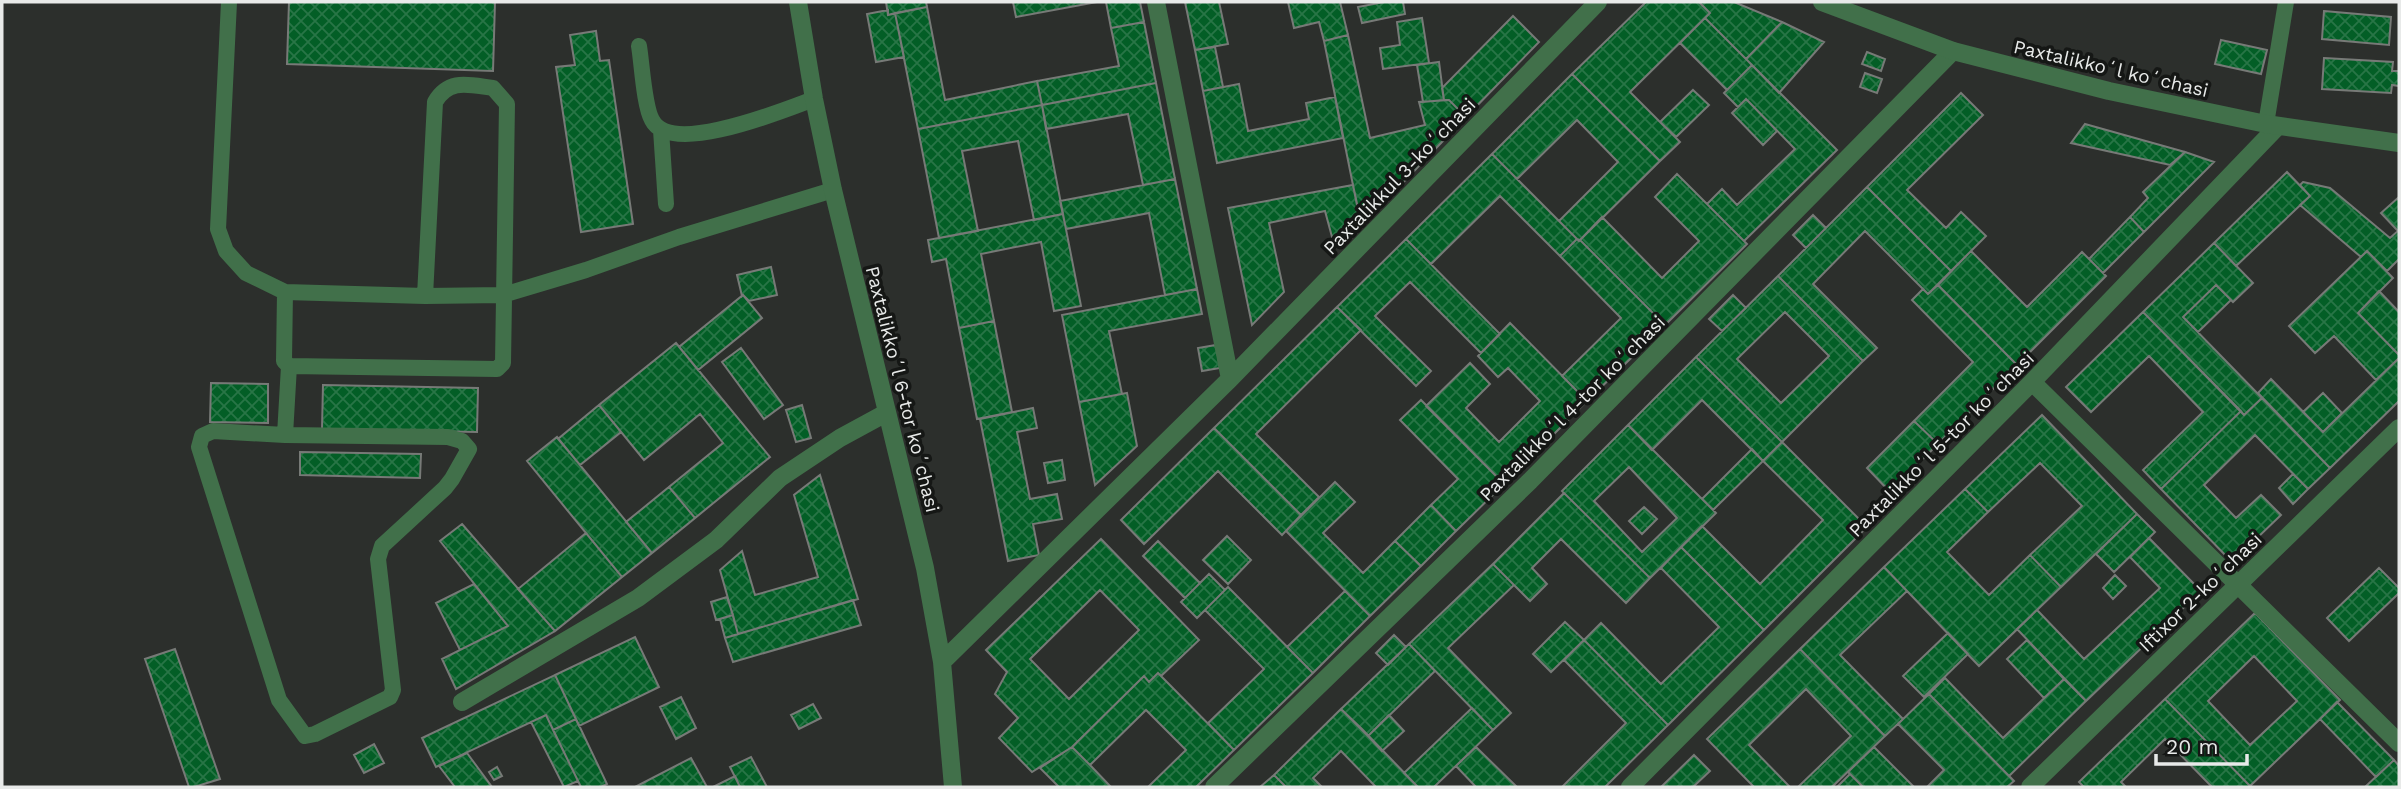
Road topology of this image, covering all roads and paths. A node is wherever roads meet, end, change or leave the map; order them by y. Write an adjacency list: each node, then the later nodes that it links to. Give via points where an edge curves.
1 (229, 2): 15 (lane, via 218,229 226,251 246,273)
2 (798, 2): 9 (street, Paxtalikkoʻl 6-tor koʻchasi)
3 (1156, 2): 19 (street)
4 (1598, 2): 19 (street, Paxtalikkul 3-koʻchasi)
5 (1822, 2): 8 (street, Paxtalikkoʻl koʻchasi)
6 (2286, 2): 10 (lane)
7 (639, 46): 11 (lane, via 652,121)
8 (1953, 51): 10 (street, Paxtalikkoʻl koʻchasi, via 2109,91); 29 (street, Paxtalikkoʻl 4-tor koʻchasi, via 1530,481)
9 (814, 99): 11 (lane, via 695,135); 13 (street, Paxtalikkoʻl 6-tor koʻchasi)
10 (2272, 125): 12 (street, Paxtalikkoʻl koʻchasi); 20 (street, Paxtalikkoʻl 5-tor koʻchasi)
11 (661, 130): 14 (lane)
12 (2399, 144)
13 (833, 190): 16 (lane); 21 (street, Paxtalikkoʻl 6-tor koʻchasi)
14 (666, 204)
15 (285, 292): 17 (lane); 18 (lane, via 284,360)
16 (503, 295): 17 (lane); 17 (lane, via 507,104 493,88 458,84 441,91 435,102); 18 (lane, via 503,363 497,369)
17 (425, 296)
18 (289, 366): 23 (lane)
19 (1230, 379): 25 (street, Paxtalikkul 3-koʻchasi)
20 (2032, 382): 24 (street); 30 (street, Paxtalikkoʻl 5-tor koʻchasi)
21 (886, 414): 25 (street, Paxtalikkoʻl 6-tor koʻchasi, via 925,568); 26 (street, via 780,478 716,540 638,598)
22 (2399, 428): 24 (street, Iftixor 2-koʻchasi)
23 (285, 435): 23 (lane, via 448,437 469,449 445,488 382,546 378,559 393,690 390,697 305,736 279,700 199,447 202,436 213,431)
24 (2237, 584): 27 (street); 31 (street, Iftixor 2-koʻchasi)
25 (942, 663): 28 (street, Paxtalikkoʻl 6-tor koʻchasi)
26 (462, 702)
27 (2399, 743)
28 (953, 787)
29 (1214, 787)
30 (1630, 787)
31 (2030, 787)

